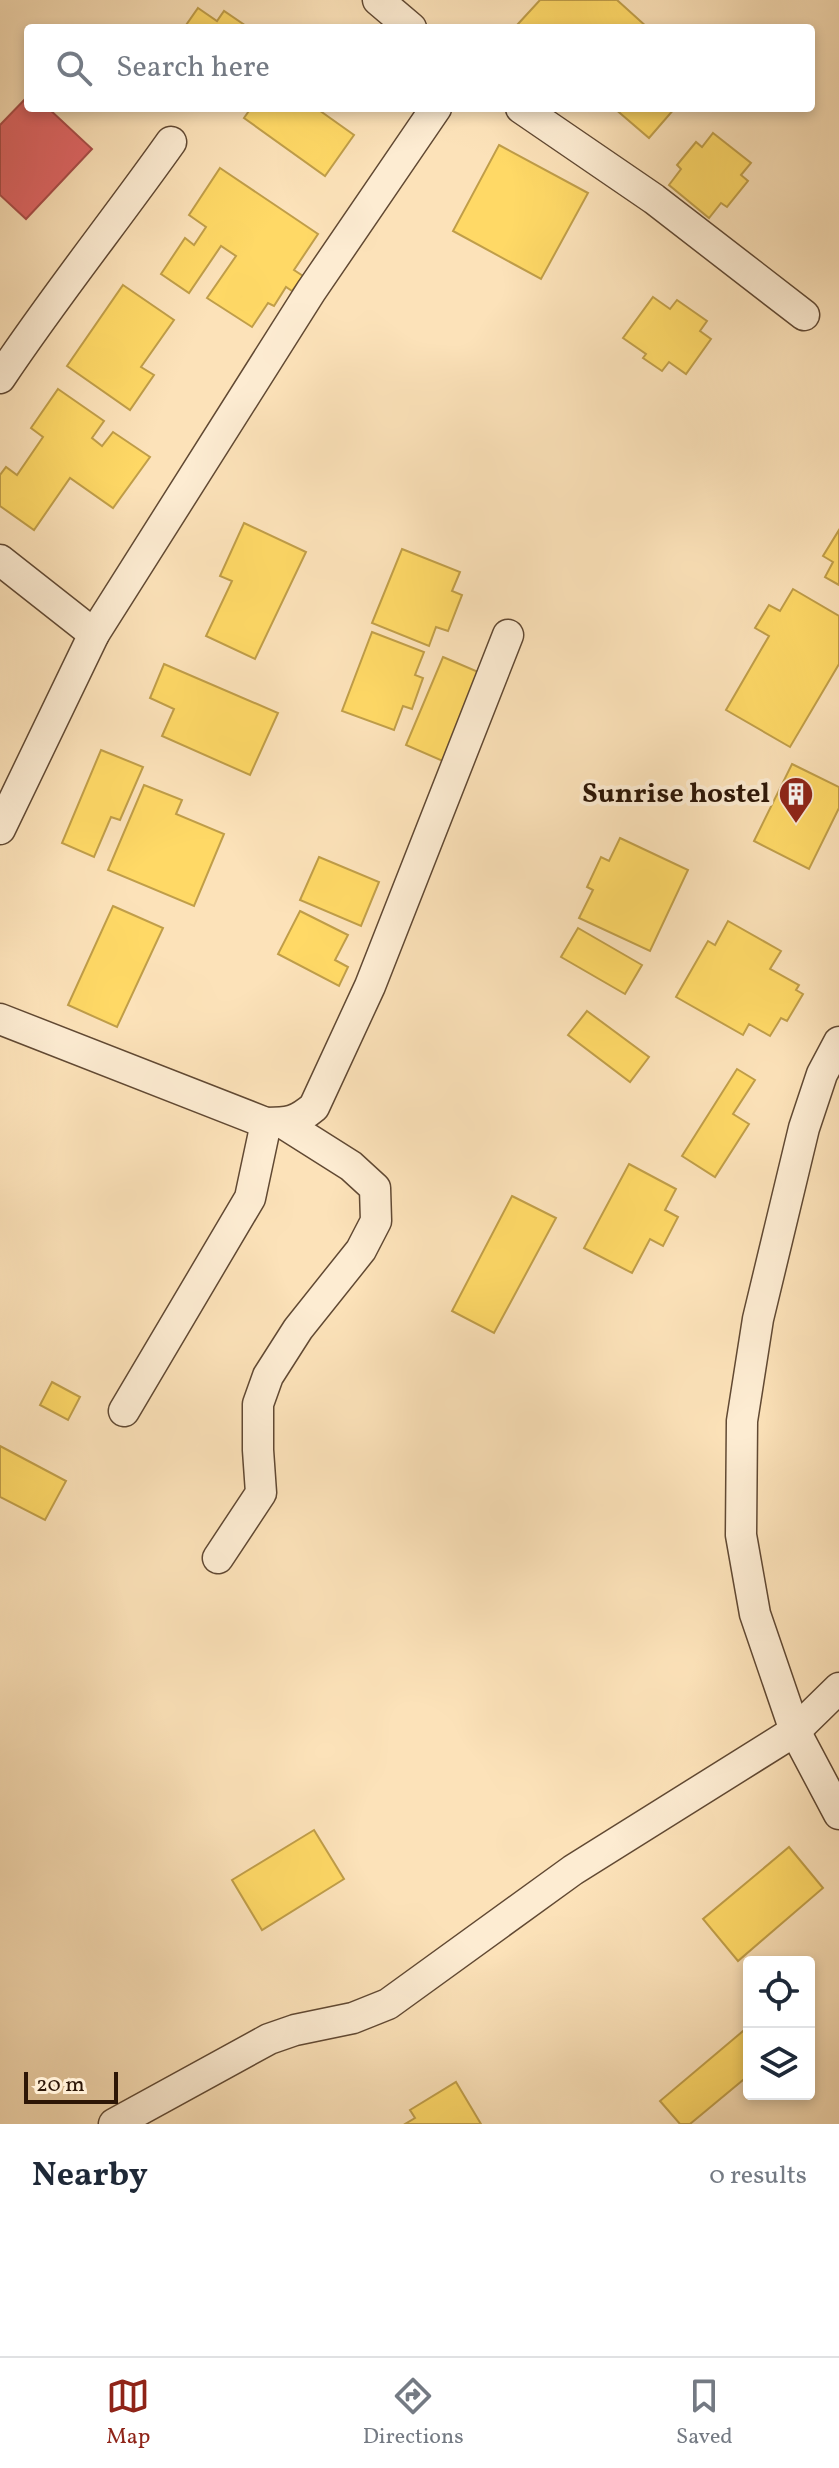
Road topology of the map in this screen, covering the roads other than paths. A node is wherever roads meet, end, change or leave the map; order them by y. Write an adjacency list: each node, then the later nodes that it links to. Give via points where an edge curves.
1 (378, 0): 2 (street)
2 (406, 24)
3 (433, 112): 9 (street, via 311,291)
4 (527, 112): 6 (street, via 654,199)
5 (171, 142): 7 (street)
6 (804, 315)
7 (0, 378)
8 (0, 560): 9 (street)
9 (94, 634): 11 (street)
10 (508, 635): 14 (street, via 370,986 314,1107 289,1123)
11 (0, 829)
12 (0, 1019): 14 (street)
13 (839, 1042): 18 (street, via 804,1128 758,1319 742,1421 741,1535 755,1614)
14 (275, 1123): 15 (street, via 250,1198); 16 (street, via 351,1166 375,1188 376,1221 361,1250 268,1376 258,1404 261,1493)
15 (124, 1411)
16 (218, 1558)
17 (839, 1688): 18 (street)
18 (795, 1731): 19 (street); 20 (street, via 573,1870 388,2004 269,2039)
19 (839, 1814)
20 (114, 2124)

